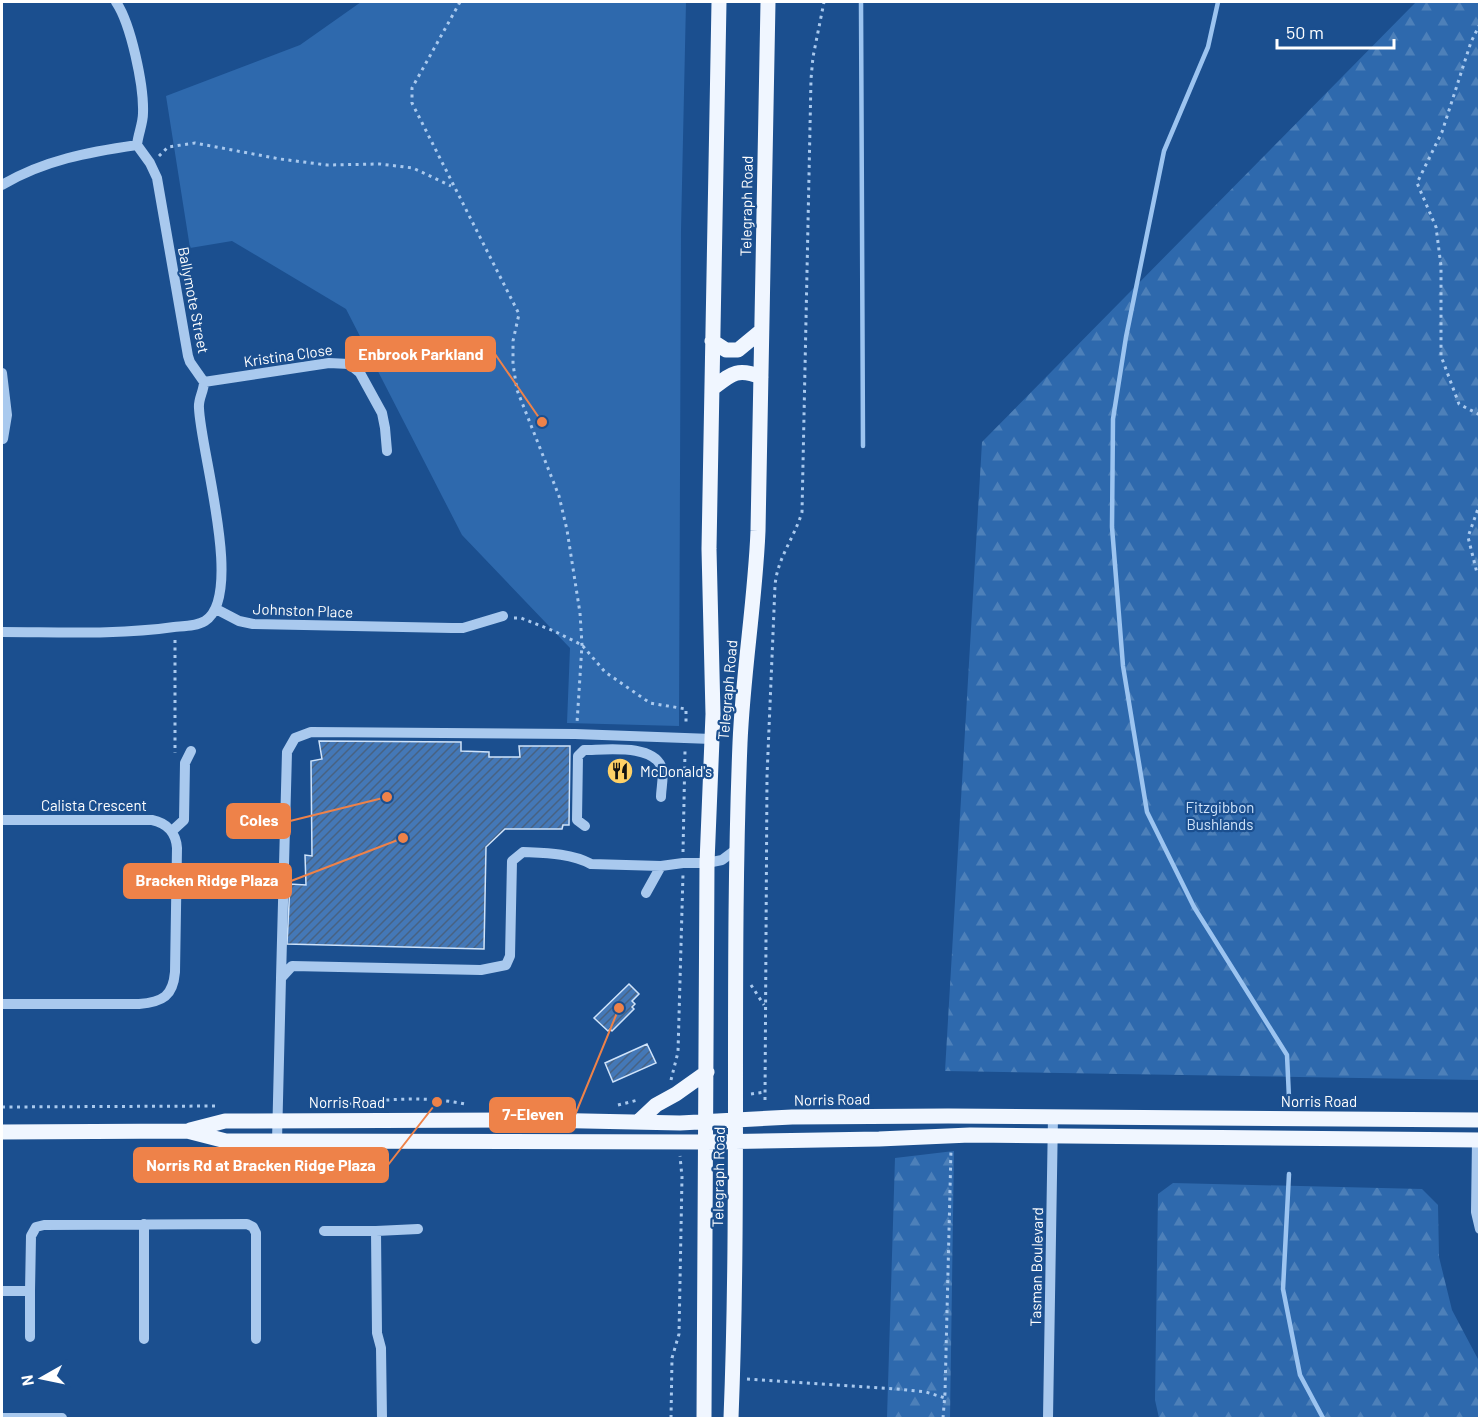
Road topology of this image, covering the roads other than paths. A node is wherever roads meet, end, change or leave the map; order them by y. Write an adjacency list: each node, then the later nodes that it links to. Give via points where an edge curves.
1 (116, 2): 4 (street, via 129,29 141,93 144,116)
2 (719, 2): 7 (main road, Telegraph Road)
3 (768, 2): 6 (main road, Telegraph Road)
4 (137, 145): 5 (street, via 72,156); 10 (street, Ballymote Street, via 157,178 188,356)
5 (2, 185)
6 (761, 331): 7 (main road, via 738,350 726,350); 9 (main road, Telegraph Road)
7 (712, 341): 11 (main road, Telegraph Road)
8 (2, 373): 12 (street, via 7,415)
9 (761, 377): 11 (main road, via 739,372 728,375); 23 (main road, Telegraph Road, via 758,554 743,693)
10 (204, 382): 13 (street, Kristina Close, via 329,363 350,364 360,373 382,413); 14 (street, via 199,409 220,541)
11 (712, 389): 17 (main road, Telegraph Road)
12 (3, 439)
13 (387, 451)
14 (216, 609): 15 (street, Johnston Place, via 245,623 299,625 463,628); 16 (street, via 207,620 180,627 126,632)
15 (503, 616)
16 (2, 632)
17 (712, 739): 24 (main road, Telegraph Road); 27 (street, via 311,732 295,738 287,752)
18 (191, 751): 22 (street, via 185,764 184,817)
19 (661, 797): 21 (street, via 662,769 655,758 642,750 585,750 578,756 577,820)
20 (2, 820): 22 (street, Calista Crescent, via 152,820 163,822)
21 (585, 826)
22 (172, 831): 28 (street, via 177,848 175,961 174,983 168,995 140,1004)
23 (738, 848): 24 (street, via 722,860); 31 (main road, Telegraph Road)
24 (707, 863): 25 (street); 29 (main road, Telegraph Road)
25 (662, 866): 26 (street); 27 (street, via 591,864 558,854 523,852 512,861 510,956 506,965 481,970 292,966)
26 (646, 893)
27 (281, 978): 33 (street)
28 (2, 1004)
29 (707, 1072): 34 (main road, Telegraph Road); 35 (main road, via 656,1105)
30 (1053, 1116): 31 (main road, Norris Road); 32 (main road, Norris Road); 38 (street, Tasman Boulevard)
31 (737, 1120): 34 (main road, Norris Road); 40 (main road, Telegraph Road)
32 (1479, 1120)
33 (277, 1121): 35 (main road, Norris Road); 36 (main road, Norris Road, via 225,1121); 41 (street)
34 (707, 1121): 35 (main road, Norris Road); 42 (main road, Telegraph Road)
35 (639, 1122)
36 (187, 1131): 37 (main road, Norris Road); 41 (main road, Norris Road, via 226,1141)
37 (2, 1132)
38 (1053, 1136): 39 (main road, Norris Road); 40 (main road, Norris Road); 59 (street, Tasman Boulevard)
39 (1478, 1140): 45 (street)
40 (737, 1141): 42 (main road, Norris Road); 58 (main road, Telegraph Road)
41 (277, 1142): 42 (main road, Norris Road)
42 (707, 1142): 57 (main road, Telegraph Road)
43 (144, 1224): 49 (street, via 36,1227 30,1236); 51 (street); 52 (street, via 253,1227)
44 (418, 1229): 47 (street)
45 (1479, 1229)
46 (324, 1231): 47 (street)
47 (376, 1231): 56 (street)
48 (2, 1291): 49 (street)
49 (30, 1291): 50 (street)
50 (30, 1337)
51 (144, 1339)
52 (256, 1339)
53 (2, 1418): 54 (street)
54 (38, 1418): 55 (street)
55 (62, 1419)
56 (382, 1419)
57 (704, 1419)
58 (731, 1419)
59 (1048, 1419)

